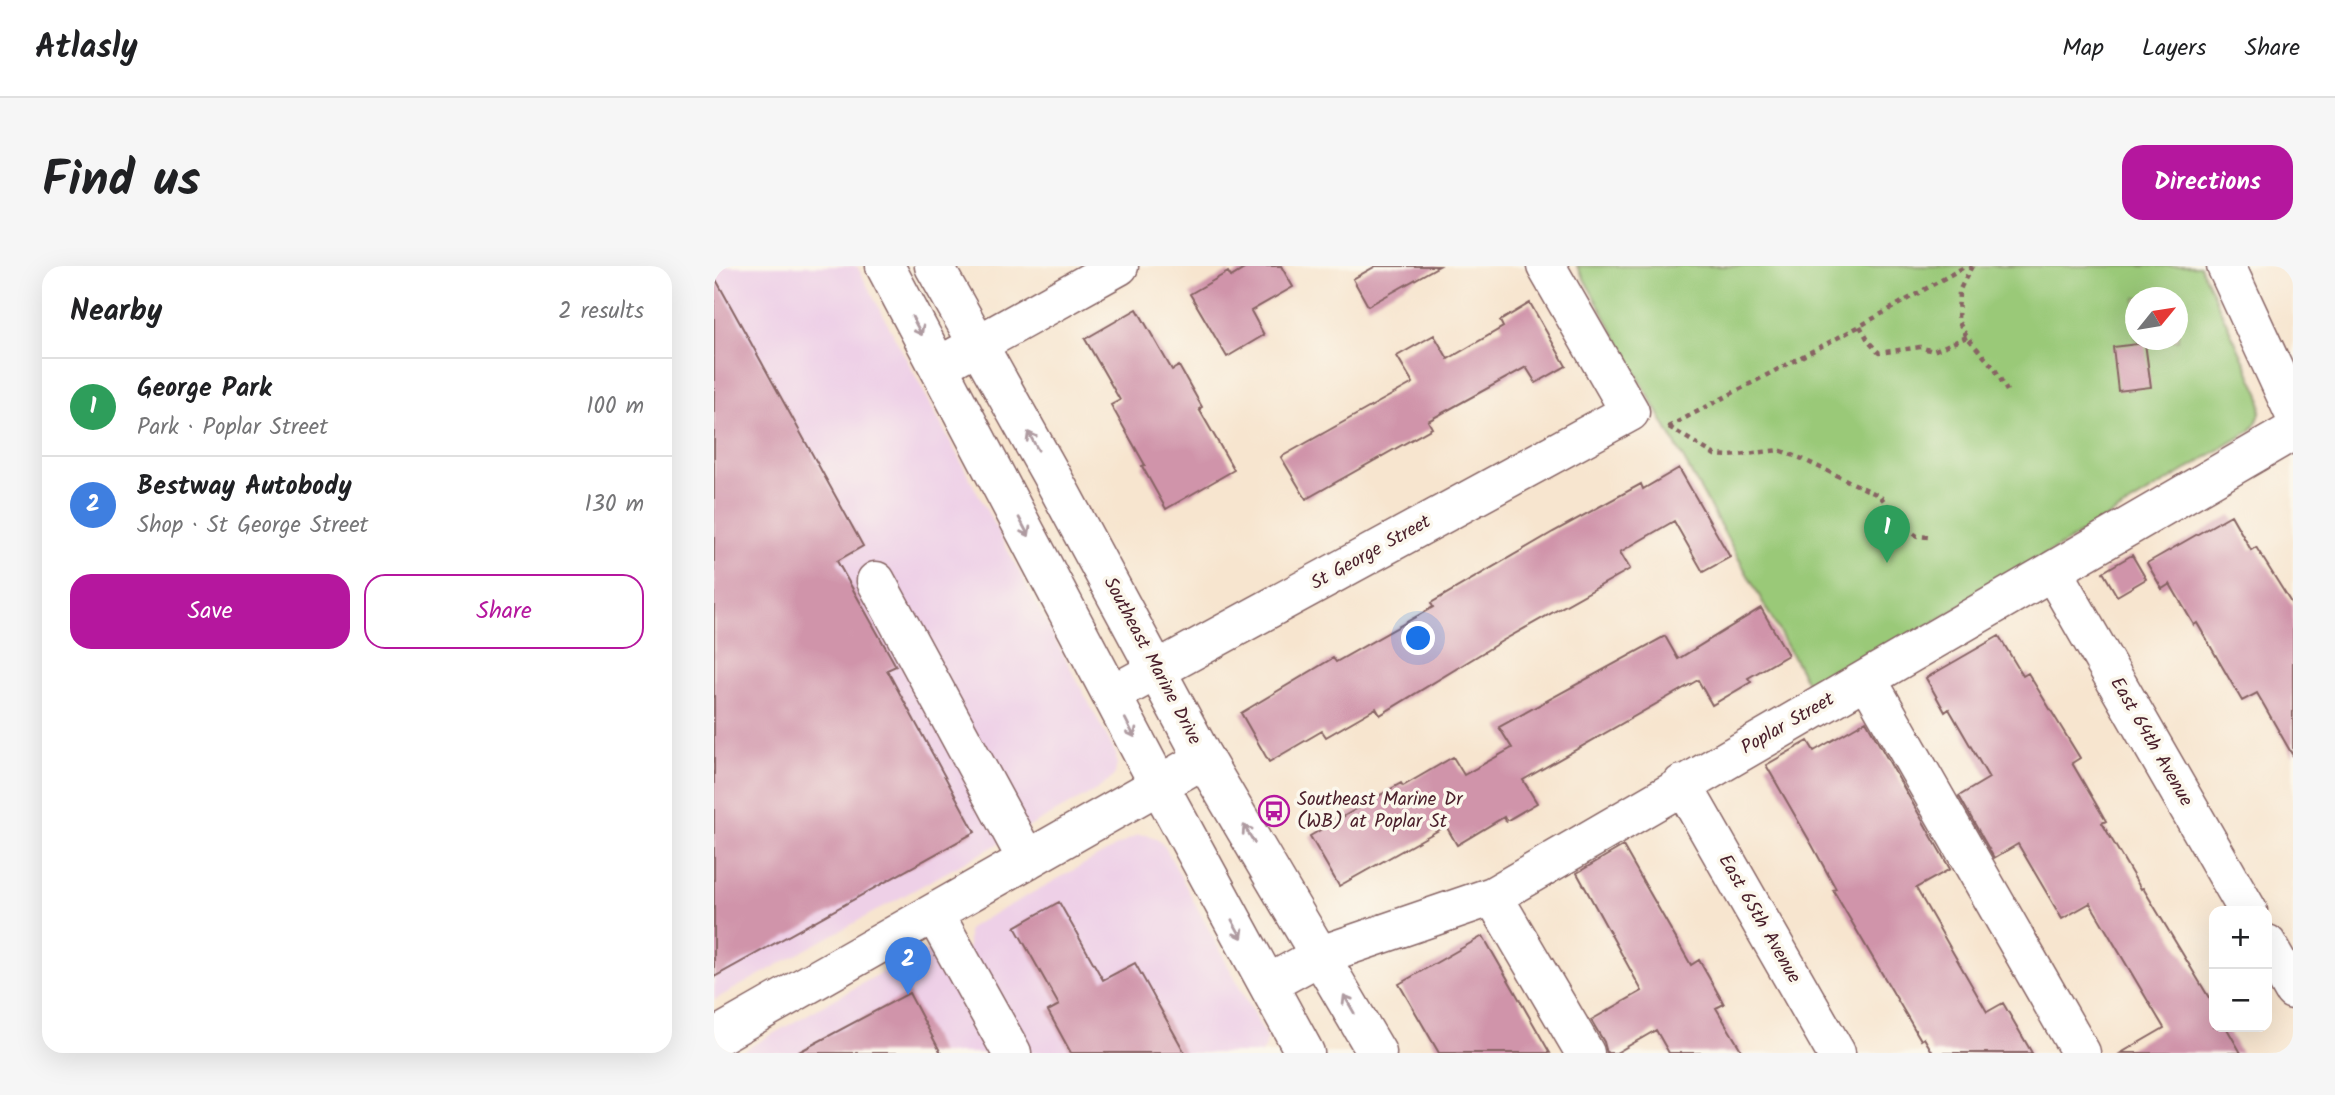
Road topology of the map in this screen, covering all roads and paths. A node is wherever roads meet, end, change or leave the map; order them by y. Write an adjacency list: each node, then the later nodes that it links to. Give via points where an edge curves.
1 (885, 266): 10 (street, one-way to 10)
2 (934, 266): 9 (street, Southeast Marine Drive)
3 (1119, 266): 9 (street)
4 (1546, 266): 17 (street, St George Street, via 1630,412)
5 (1969, 266): 7 (path); 8 (path, via 1959,290 1958,321)
6 (2226, 266): 12 (street)
7 (1860, 326): 8 (path, via 1879,353 1920,347 1933,351); 14 (path, via 1668,427 1715,455 1779,450 1800,458 1880,496 1905,527)
8 (1967, 337): 11 (path)
9 (979, 344): 10 (street); 17 (street, Southeast Marine Drive, one-way to 9)
10 (939, 366): 19 (street, one-way to 19)
11 (2007, 391)
12 (2293, 411)
13 (2293, 431): 15 (street, Poplar Street)
14 (1928, 537)
15 (2053, 572): 18 (street, Poplar Street); 25 (street, East 64th Avenue)
16 (876, 581): 23 (street)
17 (1157, 669): 19 (street, St George Street); 20 (street, Southeast Marine Drive)
18 (1867, 679): 21 (street, Poplar Street); 37 (street)
19 (1113, 694): 22 (street, one-way to 22)
20 (1204, 759): 22 (street); 28 (street, Southeast Marine Drive, one-way to 20)
21 (1682, 784): 24 (street, Poplar Street); 36 (street, East 65th Avenue)
22 (1159, 785): 23 (street); 29 (street, one-way to 29)
23 (1027, 860): 26 (street)
24 (1493, 896): 28 (street, Poplar Street); 35 (street)
25 (2245, 906)
26 (934, 913): 31 (street); 33 (street)
27 (2272, 953): 30 (street)
28 (1321, 955): 29 (street, Poplar Street); 34 (street, Southeast Marine Drive, one-way to 28)
29 (1268, 984): 32 (street)
30 (2293, 990)
31 (714, 1038)
32 (1297, 1050)
33 (1012, 1053)
34 (1377, 1053)
35 (1585, 1053)
36 (1836, 1053)
37 (2081, 1053)

